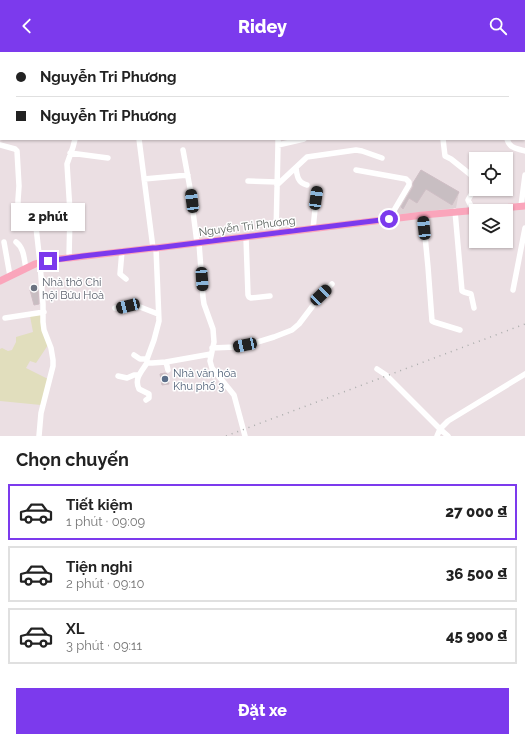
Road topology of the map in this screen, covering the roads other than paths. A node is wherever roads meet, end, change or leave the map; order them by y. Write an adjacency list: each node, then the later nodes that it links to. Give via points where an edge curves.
1 (75, 140): 10 (street)
2 (139, 140): 18 (street)
3 (295, 140): 6 (street)
4 (443, 140): 15 (street, via 445,156)
5 (507, 140): 9 (street, via 511,147)
6 (278, 142): 20 (street)
7 (0, 146): 29 (street, via 15,148 17,151 18,211)
8 (183, 150): 16 (street)
9 (525, 152)
10 (70, 153): 11 (street); 40 (street, via 67,164)
11 (108, 158)
12 (382, 158): 13 (street, via 356,150 307,157)
13 (296, 168): 20 (street); 21 (street, via 300,182)
14 (356, 170): 30 (street, via 406,179 409,182)
15 (469, 174)
16 (188, 175): 18 (street); 37 (street)
17 (525, 175): 23 (street)
18 (144, 179): 38 (street)
19 (248, 181): 20 (street)
20 (277, 183): 33 (street)
21 (307, 185)
22 (317, 190): 32 (street)
23 (523, 206): 24 (main road, Nguyễn Tri Phương)
24 (513, 207)
25 (34, 208): 29 (street)
26 (469, 210): 27 (main road, Nguyễn Tri Phương)
27 (455, 211): 28 (main road, Nguyễn Tri Phương); 50 (street, via 462,291 472,295)
28 (423, 215): 30 (main road, Nguyễn Tri Phương); 54 (street, via 432,321)
29 (35, 218): 41 (street)
30 (389, 219): 32 (main road, Nguyễn Tri Phương)
31 (525, 228): 47 (street)
32 (313, 229): 33 (main road, Nguyễn Tri Phương)
33 (276, 234): 34 (main road, Nguyễn Tri Phương)
34 (246, 237): 37 (main road, Nguyễn Tri Phương); 48 (street, via 248,295 251,298)
35 (4, 242): 43 (street)
36 (16, 242): 42 (street, via 22,249)
37 (198, 243): 38 (main road, Nguyễn Tri Phương); 55 (street, via 204,304 213,329)
38 (155, 248): 39 (main road, Nguyễn Tri Phương); 52 (street)
39 (122, 251): 40 (main road, Nguyễn Tri Phương); 44 (street, via 120,274)
40 (69, 258): 41 (main road, Nguyễn Tri Phương)
41 (40, 263): 42 (main road, Nguyễn Tri Phương); 51 (street)
42 (26, 269): 43 (main road, Nguyễn Tri Phương)
43 (10, 276): 45 (main road, Nguyễn Tri Phương)
44 (126, 279)
45 (0, 281)
46 (332, 284): 55 (street, via 292,330 274,338)
47 (513, 290)
48 (270, 296)
49 (115, 308): 52 (street, via 135,305)
50 (474, 308)
51 (44, 312): 53 (street); 66 (street, via 44,330 51,348 53,366 40,413)
52 (158, 314): 57 (street, via 158,326)
53 (5, 318)
54 (460, 330)
55 (212, 351): 58 (street); 67 (street, via 212,368 234,395)
56 (134, 355): 57 (street)
57 (147, 361): 58 (street, via 152,364); 62 (street)
58 (166, 362): 60 (street)
59 (377, 369): 65 (street)
60 (168, 370)
61 (525, 374): 65 (street, via 448,421)
62 (139, 375): 63 (street, via 127,378); 64 (street, via 137,385 149,394)
63 (118, 376)
64 (146, 400)
65 (440, 429): 68 (street); 69 (street)
66 (39, 436)
67 (246, 436)
68 (437, 436)
69 (448, 436)

